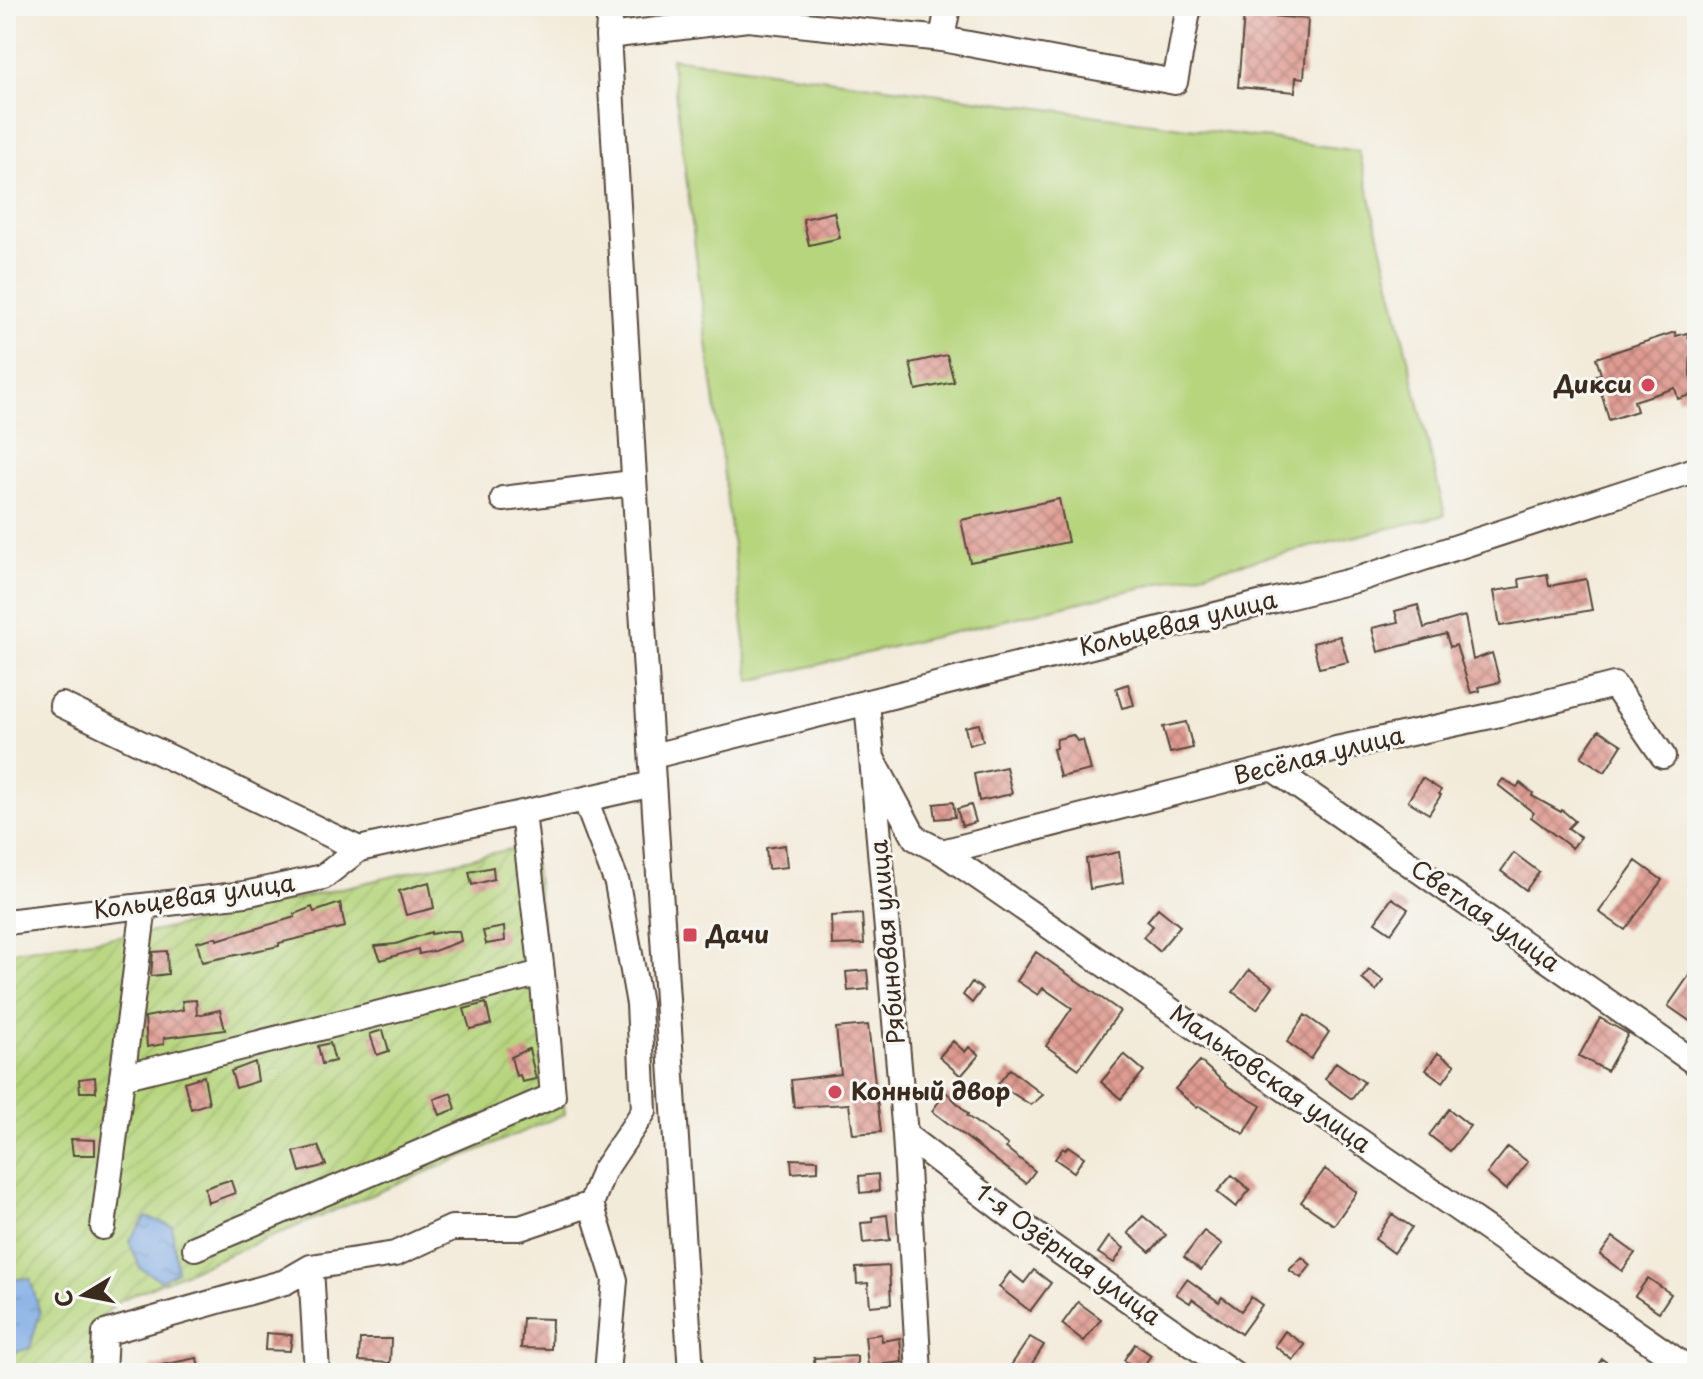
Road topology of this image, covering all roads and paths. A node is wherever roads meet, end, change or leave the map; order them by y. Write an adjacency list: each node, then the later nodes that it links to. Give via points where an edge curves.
1 (610, 6): 4 (street)
2 (948, 6): 5 (street)
3 (1189, 6): 5 (street, via 1175,82)
4 (608, 36): 5 (street, via 748,19); 7 (street)
5 (942, 39)
6 (1697, 469): 9 (street, Кольцевая улица, via 1359,579)
7 (632, 483): 8 (street); 11 (street)
8 (503, 499)
9 (867, 702): 11 (street, Кольцевая улица); 13 (street, Рябиновая улица)
10 (62, 705): 18 (street)
11 (653, 756): 15 (street)
12 (1663, 756): 14 (street, Весёлая улица, via 1614,685)
13 (873, 760): 19 (street, Мальковская улица, via 915,838); 25 (street, Рябиновая улица)
14 (1272, 768): 19 (street, Весёлая улица); 23 (street, Светлая улица)
15 (653, 784): 16 (street, Кольцевая улица); 33 (street)
16 (585, 799): 17 (street, Кольцевая улица); 26 (street, via 617,883 639,1004 644,1111 603,1172)
17 (523, 813): 18 (street, Кольцевая улица); 22 (street)
18 (359, 849): 20 (street, Кольцевая улица, via 323,877 245,894)
19 (942, 852): 36 (street, Мальковская улица)
20 (144, 906): 21 (street, Кольцевая улица); 24 (street)
21 (6, 922)
22 (542, 973): 24 (street); 28 (street, via 553,1096)
23 (1697, 1064)
24 (122, 1077): 27 (street)
25 (905, 1135): 34 (street, Рябиновая улица); 35 (street, 1-я Озёрная улица, via 1044,1241)
26 (591, 1204): 29 (street, via 520,1228 452,1228 395,1254); 32 (street, via 615,1280)
27 (103, 1227)
28 (195, 1248)
29 (311, 1267): 30 (street, via 285,1282 105,1333); 31 (street)
30 (103, 1373)
31 (317, 1373)
32 (607, 1373)
33 (691, 1373)
34 (919, 1373)
35 (1233, 1373)
36 (1695, 1373)

